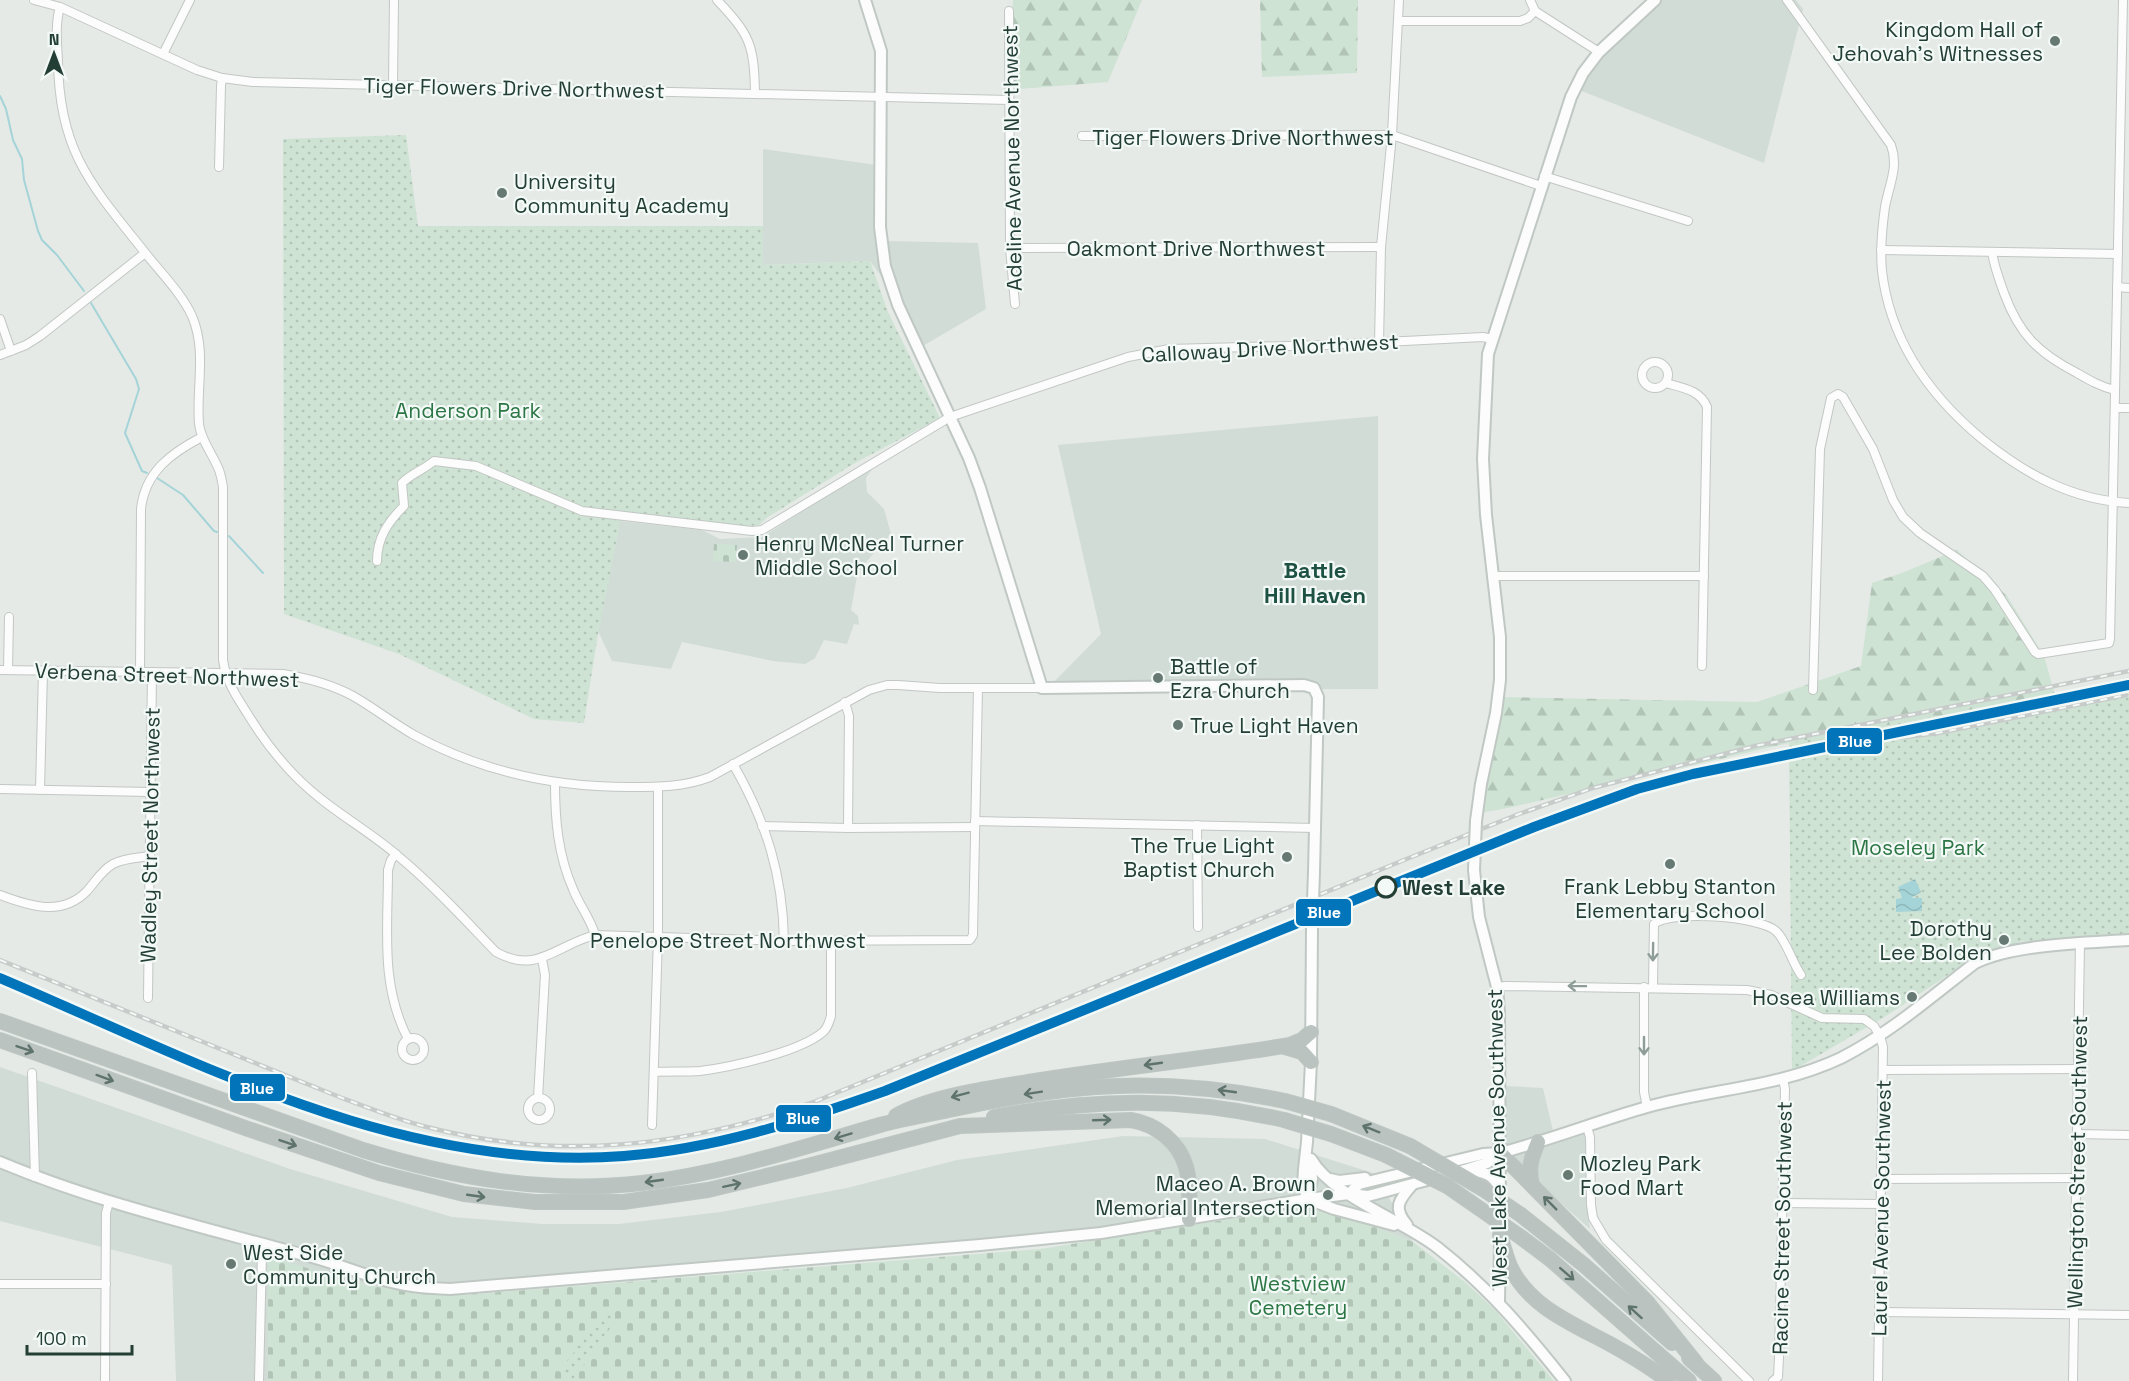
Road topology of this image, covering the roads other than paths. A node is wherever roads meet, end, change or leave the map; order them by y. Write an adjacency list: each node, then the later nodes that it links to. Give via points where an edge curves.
1 (34, 0): 11 (street, Tiger Flowers Drive Northwest)
2 (190, 0): 16 (street)
3 (394, 0): 19 (street)
4 (717, 0): 20 (street, via 736,21 751,47)
5 (865, 0): 21 (main road, via 881,51)
6 (1399, 0): 14 (street)
7 (1530, 0): 12 (street)
8 (1655, 0): 15 (main road, West Lake Avenue Southwest)
9 (1787, 0): 30 (street, via 1891,145 1895,166)
10 (2123, 0): 17 (street)
11 (60, 7): 16 (street, Tiger Flowers Drive Northwest); 32 (street, via 58,86 69,140 94,190)
12 (1535, 10): 14 (street, via 1520,21); 15 (street)
13 (1009, 11): 22 (street, Adeline Avenue Northwest)
14 (1398, 21): 23 (street)
15 (1599, 52): 26 (main road, West Lake Avenue Southwest, via 1571,97)
16 (163, 54): 18 (street, Tiger Flowers Drive Northwest)
17 (2125, 76): 33 (street)
18 (222, 78): 19 (street, Tiger Flowers Drive Northwest); 25 (street)
19 (393, 85): 20 (street, Tiger Flowers Drive Northwest)
20 (755, 93): 21 (street, Tiger Flowers Drive Northwest)
21 (880, 97): 22 (street, Tiger Flowers Drive Northwest); 46 (main road, via 880,227 885,266 898,305)
22 (1009, 100): 29 (street, Adeline Avenue Northwest)
23 (1392, 135): 24 (street, Tiger Flowers Drive Northwest); 26 (street, Tiger Flowers Drive Northwest); 28 (street)
24 (1082, 136)
25 (219, 167)
26 (1542, 181): 27 (street, Tiger Flowers Drive Northwest); 38 (main road, West Lake Avenue Southwest)
27 (1688, 221)
28 (1381, 247): 29 (street, Oakmont Drive Northwest); 39 (street)
29 (1010, 249): 36 (street, Adeline Avenue Northwest)
30 (1881, 250): 31 (street); 48 (street, via 1886,291 1898,333 1943,404 1999,453 2029,473 2068,492)
31 (1992, 252): 33 (street); 43 (street, via 2010,309 2029,340 2056,362)
32 (145, 253): 40 (street, via 40,336); 47 (street, via 183,301 196,327)
33 (2118, 254): 34 (street)
34 (2117, 287): 35 (street); 43 (street)
35 (2129, 288)
36 (1015, 304)
37 (0, 319): 40 (street)
38 (1492, 339): 39 (street, Calloway Drive Northwest); 51 (main road, West Lake Avenue Southwest, via 1483,459)
39 (1379, 343): 46 (street, Calloway Drive Northwest, via 1149,351)
40 (11, 351): 41 (street)
41 (0, 355)
42 (1666, 383): 52 (street, via 1697,393 1707,407)
43 (2115, 390): 44 (street)
44 (2115, 408): 45 (street); 48 (street)
45 (2129, 408)
46 (950, 417): 50 (street, Calloway Drive Northwest, via 771,526 755,530 582,511 476,466 434,462 402,483 404,506 385,527 378,543); 61 (main road, via 980,488)
47 (202, 437): 57 (street, via 159,467 142,495); 59 (street, Penelope Street Northwest, via 223,487)
48 (2113, 502): 49 (street); 62 (street, via 2110,639 2105,645 2038,654 1983,576 1920,533 1904,517 1873,449 1838,394 1832,398 1820,449)
49 (2129, 503)
50 (377, 561)
51 (1494, 576): 52 (street); 87 (main road, West Lake Avenue Southwest, bridge, via 1500,680 1476,820 1474,870 1479,917)
52 (1704, 576): 54 (street)
53 (9, 617): 55 (street)
54 (1702, 666)
55 (4, 670): 56 (street, Verbena Street Northwest)
56 (43, 671): 57 (street, Verbena Street Northwest); 68 (street)
57 (140, 672): 58 (street, Verbena Street Northwest)
58 (152, 672): 59 (street, Verbena Street Northwest); 69 (street, Wadley Street Northwest)
59 (225, 673): 65 (street, Verbena Street Northwest, via 283,674 321,682 351,695 456,756 506,773); 75 (street, Penelope Street Northwest, via 258,732 294,776)
60 (978, 688): 61 (street, Verbena Street Northwest); 63 (street, Verbena Street Northwest, via 887,685); 70 (street)
61 (1042, 688): 74 (main road, via 1304,684 1314,688 1318,697)
62 (1813, 690)
63 (845, 702): 64 (street, Verbena Street Northwest); 73 (street, via 849,716)
64 (733, 764): 66 (street, Verbena Street Northwest, via 696,783); 72 (street, via 751,795)
65 (555, 783): 66 (street, Verbena Street Northwest); 79 (street, via 555,819 562,859)
66 (658, 787): 80 (street)
67 (0, 789): 68 (street)
68 (40, 790): 69 (street)
69 (150, 792): 76 (street, Wadley Street Northwest)
70 (974, 824): 71 (street); 73 (street); 83 (street, Penelope Street Northwest, via 974,921 970,940)
71 (1197, 825): 74 (street); 78 (street)
72 (762, 826): 73 (street); 82 (street, via 780,885)
73 (848, 828)
74 (1315, 828): 91 (main road, bridge)
75 (396, 854): 85 (street, Penelope Street Northwest, via 496,952 519,961); 93 (street, via 388,870 388,974 393,1004)
76 (150, 856): 77 (street, via 113,864 85,893 55,907 39,908); 89 (street, Wadley Street Northwest)
77 (0, 895)
78 (1198, 927)
79 (595, 935): 80 (street, Penelope Street Northwest); 85 (street, Penelope Street Northwest)
80 (658, 937): 82 (street, Penelope Street Northwest); 100 (street)
81 (2129, 940): 84 (main road)
82 (784, 941): 83 (street, Penelope Street Northwest)
83 (831, 941): 100 (street, via 831,1016 822,1033 779,1053 738,1065)
84 (2080, 943): 92 (main road, via 1989,956); 97 (street, Wellington Street Southwest)
85 (542, 959): 102 (street, via 545,975)
86 (1801, 975): 88 (street, one-way to 88, via 1782,938 1767,925 1720,917 1673,917 1654,924)
87 (1497, 987): 88 (street, one-way to 87); 112 (main road, West Lake Avenue Southwest)
88 (1648, 987): 92 (street, via 1747,990 1771,995 1822,1018 1864,1019); 103 (street, one-way to 103, via 1644,1092)
89 (148, 998)
90 (0, 1021): 105 (highway, one-way to 90, via 788,1154 666,1179 596,1186 500,1182 439,1171 363,1150)
91 (1311, 1032): 95 (highway, via 1296,1043); 96 (main road)
92 (1880, 1036): 98 (street, Laurel Avenue Southwest); 101 (main road, via 1839,1059)
93 (408, 1039)
94 (0, 1040): 106 (highway, one-way to 106, via 379,1173 464,1194 535,1202 623,1202 708,1190)
95 (1283, 1046): 96 (highway, via 1302,1052); 105 (highway, one-way to 105, via 970,1092 908,1109)
96 (1311, 1062): 110 (main road)
97 (2078, 1069): 98 (street); 108 (street, Wellington Street Southwest)
98 (1883, 1070): 119 (street, Laurel Avenue Southwest)
99 (32, 1072): 116 (street)
100 (654, 1072): 104 (street)
101 (1783, 1079): 103 (main road); 126 (street, Racine Street Southwest)
102 (538, 1098)
103 (1647, 1107): 107 (main road)
104 (652, 1125)
105 (882, 1125): 138 (highway, one-way to 105, bridge, via 1584,1265 1483,1189 1410,1146 1331,1114 1233,1091 1180,1085 1105,1085 1001,1098)
106 (960, 1126): 128 (highway, one-way to 128, via 1113,1120 1146,1124 1170,1139 1186,1166); 144 (highway, one-way to 144, bridge, via 1038,1110 1125,1101 1211,1106 1331,1134 1386,1155 1447,1186 1550,1259)
107 (1587, 1127): 111 (main road); 146 (street, via 1591,1205 1596,1225 1606,1240)
108 (2077, 1134): 109 (street); 118 (street, Wellington Street Southwest)
109 (2129, 1135)
110 (1307, 1142): 113 (main road); 124 (main road, via 1303,1186)
111 (1538, 1142): 112 (main road); 121 (highway, via 1529,1173)
112 (1500, 1153): 115 (main road, via 1487,1163); 117 (main road, via 1482,1149 1368,1177); 121 (highway); 122 (main road, West Lake Avenue Southwest); 123 (main road, via 1359,1184)
113 (1311, 1160): 117 (main road); 124 (main road)
114 (0, 1162): 116 (main road)
115 (1468, 1169): 120 (main road); 122 (main road, via 1490,1175)
116 (34, 1177): 125 (main road)
117 (1325, 1178): 123 (main road)
118 (2075, 1178): 119 (street); 136 (street, Wellington Street Southwest)
119 (1881, 1179): 127 (street, Laurel Avenue Southwest)
120 (1412, 1185): 123 (main road, via 1368,1196); 129 (main road, via 1398,1205)
121 (1532, 1185): 138 (highway, one-way to 121, via 1647,1302)
122 (1499, 1189): 130 (main road, West Lake Avenue Southwest)
123 (1349, 1194): 124 (main road); 129 (main road)
124 (1308, 1199): 128 (main road); 129 (main road)
125 (109, 1202): 131 (main road); 133 (street)
126 (1783, 1203): 127 (street); 139 (street, Racine Street Southwest)
127 (1881, 1204): 135 (street, Laurel Avenue Southwest)
128 (1189, 1219): 131 (main road, via 1047,1240 466,1288 406,1286)
129 (1411, 1230): 134 (main road, via 1462,1267)
130 (1500, 1235): 134 (main road, West Lake Avenue Southwest); 143 (highway, via 1510,1265 1543,1305)
131 (264, 1244): 141 (street)
132 (0, 1284): 133 (street)
133 (106, 1284): 140 (street)
134 (1499, 1301): 142 (main road)
135 (1879, 1312): 136 (street); 147 (street, Laurel Avenue Southwest)
136 (2074, 1314): 137 (street); 148 (street, Wellington Street Southwest)
137 (2129, 1315)
138 (1696, 1363): 145 (highway)
139 (1776, 1379)
140 (105, 1381)
141 (259, 1381)
142 (1565, 1381)
143 (1668, 1381)
144 (1689, 1381)
145 (1714, 1381)
146 (1749, 1381)
147 (1878, 1381)
148 (2073, 1381)

